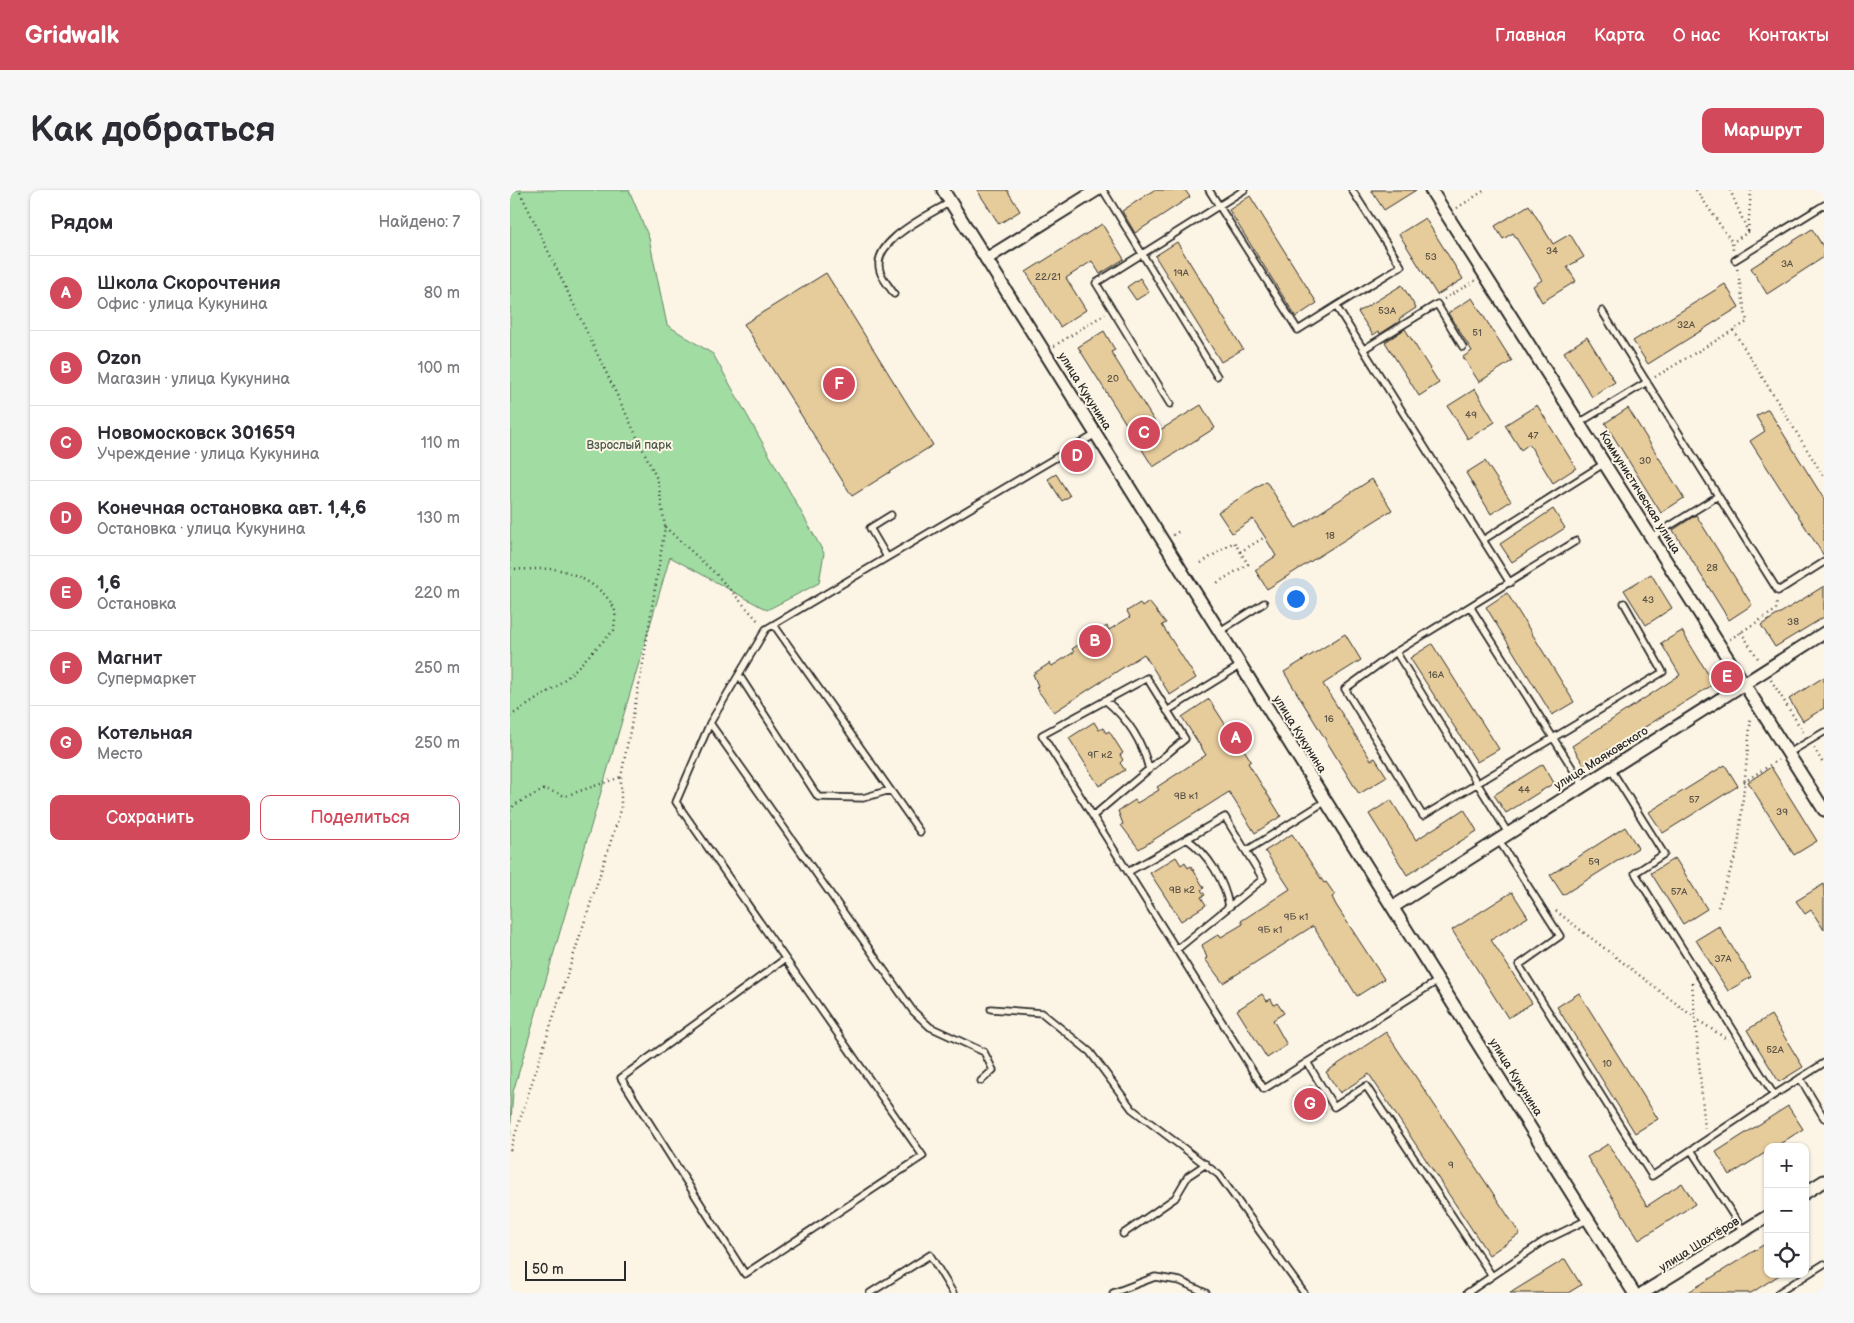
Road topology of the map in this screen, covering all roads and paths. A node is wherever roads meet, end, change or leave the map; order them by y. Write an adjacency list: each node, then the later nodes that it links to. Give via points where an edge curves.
1 (519, 190): 41 (path, via 658,481)
2 (943, 190): 12 (street, улица Кукунина)
3 (1097, 190): 19 (street)
4 (1103, 190): 18 (lane)
5 (1209, 190): 13 (lane)
6 (1244, 190): 13 (lane)
7 (1352, 190): 24 (lane, via 1401,266)
8 (1432, 190): 15 (street, Коммунистическая улица)
9 (1485, 190): 15 (path)
10 (1730, 190): 16 (path)
11 (1751, 190): 16 (path)
12 (950, 202): 19 (street, улица Кукунина); 22 (lane, via 885,245 880,270)
13 (1219, 205): 18 (lane); 24 (lane, via 1298,330)
14 (1824, 205): 20 (lane)
15 (1447, 214): 21 (street, Коммунистическая улица)
16 (1748, 232): 17 (path)
17 (1732, 242)
18 (1142, 254): 25 (lane, via 1096,283); 32 (lane)
19 (986, 259): 31 (street, улица Кукунина)
20 (1735, 260)
21 (1485, 274): 23 (path); 35 (street, Коммунистическая улица)
22 (894, 294)
23 (1436, 304): 29 (lane); 30 (lane)
24 (1336, 306): 30 (lane)
25 (1112, 309): 31 (path); 34 (lane)
26 (1602, 311): 33 (lane)
27 (1746, 322): 28 (path)
28 (1733, 330): 33 (path); 38 (path)
29 (1463, 347)
30 (1364, 349): 44 (lane)
31 (1044, 352): 36 (street, улица Кукунина)
32 (1217, 376)
33 (1647, 382): 35 (lane); 39 (lane)
34 (1170, 404)
35 (1579, 423): 37 (street, Коммунистическая улица)
36 (1096, 434): 47 (lane); 59 (street, улица Кукунина)
37 (1605, 463): 43 (street, Коммунистическая улица); 44 (lane)
38 (1824, 477)
39 (1718, 496): 43 (lane); 53 (lane)
40 (890, 515): 47 (lane, via 870,528)
41 (665, 527): 58 (path, via 716,574); 80 (path)
42 (1264, 537): 46 (path)
43 (1652, 537): 62 (street, Коммунистическая улица)
44 (1483, 540): 51 (lane)
45 (1576, 541): 51 (lane)
46 (1240, 552): 49 (path, via 1234,542); 52 (path, via 1248,564)
47 (888, 557): 57 (lane)
48 (1824, 562): 53 (lane)
49 (1201, 563)
50 (510, 568): 71 (path, via 554,569 580,576 603,594 615,611 614,630 588,657 554,688)
51 (1510, 583): 56 (lane)
52 (1215, 584)
53 (1778, 591): 60 (path, via 1776,610)
54 (1264, 603): 59 (lane)
55 (1624, 603): 74 (lane, via 1663,672)
56 (1471, 608): 63 (lane); 74 (lane)
57 (774, 625): 58 (lane); 84 (lane)
58 (766, 629): 66 (lane)
59 (1220, 631): 64 (street, улица Кукунина)
60 (1741, 632): 62 (path); 65 (path)
61 (1824, 633): 65 (street, улица Маяковского)
62 (1720, 645): 67 (street, Коммунистическая улица)
63 (1396, 652): 82 (lane); 82 (lane, via 1345,689 1422,816)
64 (1241, 665): 70 (lane); 85 (street, улица Кукунина)
65 (1766, 672): 67 (street, улица Маяковского); 75 (path)
66 (739, 674): 72 (lane); 84 (lane, via 818,797 863,798)
67 (1745, 684): 68 (street, Коммунистическая улица); 78 (street, улица Маяковского)
68 (1752, 695): 76 (street, Коммунистическая улица); 81 (path)
69 (1106, 700): 70 (lane, via 1147,678); 79 (lane, via 1120,712 1144,750); 88 (lane, via 1042,735)
70 (1167, 711): 79 (lane, via 1185,739)
71 (510, 716)
72 (710, 723): 100 (lane, via 676,802); 109 (lane, via 914,1011 930,1026 984,1052 994,1070)
73 (1824, 732): 75 (lane)
74 (1553, 738): 82 (lane); 83 (lane)
75 (1809, 741): 76 (lane); 77 (path)
76 (1789, 753): 81 (path); 86 (street, Коммунистическая улица)
77 (1824, 765)
78 (1610, 768): 83 (street, улица Маяковского); 101 (lane, via 1664,854 1635,873)
79 (1149, 770): 88 (lane)
80 (621, 777): 87 (path, via 565,796 545,789 514,805); 113 (path, via 621,810)
81 (1744, 782): 97 (path, via 1738,848)
82 (1477, 783): 90 (lane)
83 (1583, 785): 90 (street, улица Маяковского)
84 (890, 790): 89 (lane)
85 (1326, 801): 93 (lane); 96 (street, улица Кукунина)
86 (1824, 810)
87 (510, 811)
88 (1093, 816): 94 (lane)
89 (920, 832)
90 (1508, 833): 92 (street, улица Маяковского)
91 (1187, 839): 93 (lane, via 1225,818); 94 (lane); 95 (lane, via 1201,849 1221,880)
92 (1498, 840): 96 (street, улица Маяковского); 114 (lane, via 1560,936 1519,965 1652,1176)
93 (1246, 850): 95 (lane, via 1263,879)
94 (1128, 872): 99 (lane)
95 (1229, 906): 99 (lane)
96 (1393, 907): 102 (street, улица Кукунина)
97 (1718, 907)
98 (1555, 910): 104 (path)
99 (1176, 950): 106 (lane, via 1264,1089)
100 (785, 959): 100 (lane, via 923,1156 745,1274 621,1078)
101 (1691, 962): 104 (path); 105 (lane)
102 (1439, 980): 106 (lane); 118 (street, улица Кукунина)
103 (991, 1009): 115 (lane, via 1042,1013 1090,1052 1132,1109)
104 (1695, 1018): 105 (path); 112 (path)
105 (1748, 1053): 110 (lane)
106 (1307, 1062): 123 (lane, via 1334,1107 1366,1086)
107 (1824, 1063): 108 (lane)
108 (1800, 1078): 110 (lane); 111 (lane)
109 (981, 1082)
110 (1774, 1095): 112 (lane)
111 (1824, 1118)
112 (1706, 1140): 114 (lane)
113 (510, 1150)
114 (1691, 1150): 120 (lane)
115 (1206, 1164): 121 (lane, via 1188,1176 1175,1198); 128 (lane, via 1219,1175)
116 (1824, 1181): 117 (street)
117 (1809, 1190)
118 (1589, 1219): 123 (lane, via 1544,1241); 130 (street, улица Кукунина)
119 (1764, 1219): 120 (street, улица Шахтёров)
120 (1744, 1232): 131 (street, улица Шахтёров)
121 (1123, 1234)
122 (1824, 1264): 132 (lane)
123 (1492, 1276): 129 (lane)
124 (870, 1293): 125 (lane, via 930,1256)
125 (953, 1293)
126 (1113, 1293): 127 (lane, via 1155,1277 1180,1281)
127 (1206, 1293)
128 (1304, 1293)
129 (1467, 1293)
130 (1634, 1293)
131 (1643, 1293)
132 (1778, 1293)

